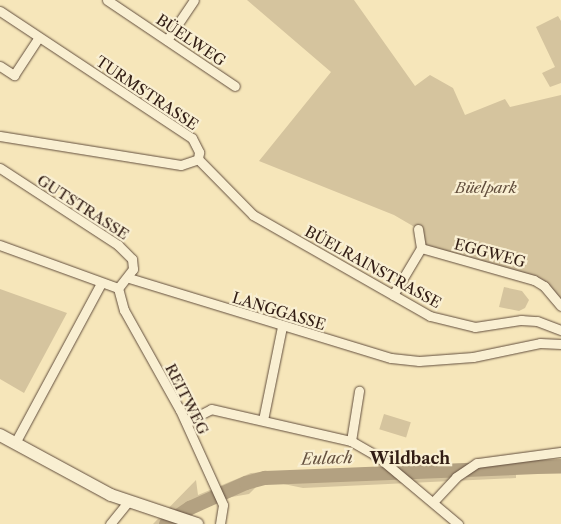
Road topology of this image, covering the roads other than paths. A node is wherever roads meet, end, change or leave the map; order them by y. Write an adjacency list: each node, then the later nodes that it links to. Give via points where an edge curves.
1 (107, 0): 5 (street, BÜELWEG)
2 (194, 0): 5 (street)
3 (0, 11): 4 (street, TURMSTRASSE)
4 (39, 37): 6 (street, via 14,75); 9 (street, TURMSTRASSE, via 192,138 199,152)
5 (167, 40): 7 (street, BÜELWEG)
6 (0, 66)
7 (235, 86)
8 (0, 136): 9 (street, via 181,165)
9 (198, 159): 17 (street, BÜELRAINSTRASSE, via 253,214)
10 (0, 168): 14 (street, GUTSTRASSE, via 118,245 132,259 133,269)
11 (418, 229): 13 (street)
12 (0, 245): 15 (street)
13 (421, 248): 17 (street); 18 (street, EGGWEG, via 534,280 544,286)
14 (129, 278): 16 (street); 19 (street, LANGGASSE)
15 (102, 283): 16 (street); 27 (street)
16 (118, 288): 24 (street, REITWEG, via 124,310)
17 (393, 295): 20 (street, BÜELRAINSTRASSE, via 430,316 460,325 488,326 529,321)
18 (561, 306)
19 (282, 327): 21 (street, LANGGASSE, via 392,358 420,361 472,357 540,343); 23 (street)
20 (561, 330)
21 (561, 344)
22 (359, 391): 26 (street)
23 (262, 420): 24 (street, via 211,409); 26 (street)
24 (186, 422): 33 (street, REITWEG, via 224,511)
25 (0, 435): 27 (street)
26 (351, 440): 30 (street)
27 (15, 443): 29 (street)
28 (561, 452): 30 (street, via 477,463 456,477)
29 (128, 502): 31 (street); 32 (street)
30 (433, 502): 34 (street)
31 (110, 524)
32 (197, 524)
33 (220, 524)
34 (458, 524)

